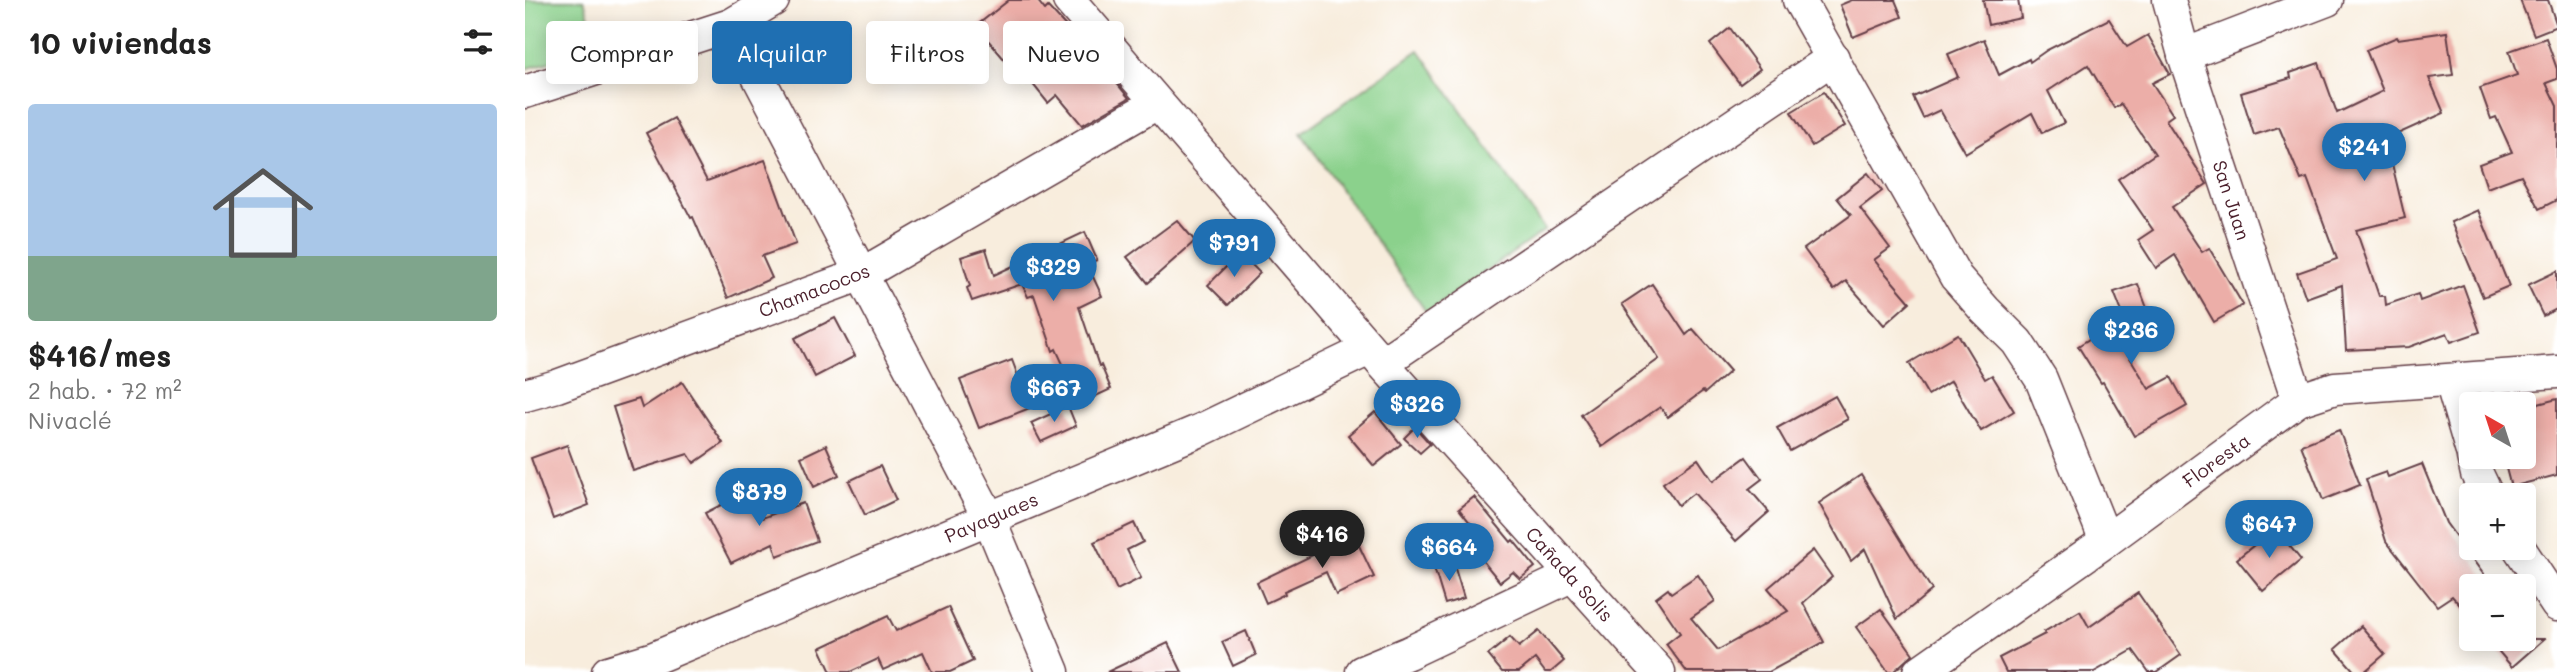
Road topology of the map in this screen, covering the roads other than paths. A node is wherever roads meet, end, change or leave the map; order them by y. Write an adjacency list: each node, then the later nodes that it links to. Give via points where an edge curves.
1 (773, 0): 6 (street)
2 (1069, 0): 12 (street, Cañada Solis)
3 (1800, 0): 9 (street)
4 (2169, 0): 8 (street, San Juan)
5 (2327, 0): 8 (street)
6 (739, 21)
7 (712, 32): 11 (street)
8 (2184, 55): 18 (street, San Juan)
9 (1833, 58): 14 (street, Payaguaes); 21 (street, via 1956,276 2017,342 2041,379)
10 (762, 84): 13 (street)
11 (525, 92)
12 (1157, 103): 13 (street, Chamacocos); 14 (street, Cañada Solis)
13 (862, 274): 17 (street, Chamacocos); 20 (street)
14 (1376, 356): 20 (street, Payaguaes); 23 (street, Cañada Solis)
15 (2557, 372): 16 (street, Floresta)
16 (2451, 381): 18 (street, Floresta, via 2335,388); 19 (street)
17 (525, 395)
18 (2298, 400): 21 (street, Floresta)
19 (2459, 408)
20 (989, 518): 26 (street, Payaguaes, via 654,658); 27 (street)
21 (2106, 541): 30 (street, Floresta)
22 (2527, 560): 24 (street)
23 (1570, 576): 25 (street); 29 (street, Cañada Solis)
24 (2557, 605)
25 (1414, 663): 28 (street)
26 (608, 672)
27 (1053, 672)
28 (1362, 672)
29 (1659, 672)
30 (1919, 672)

